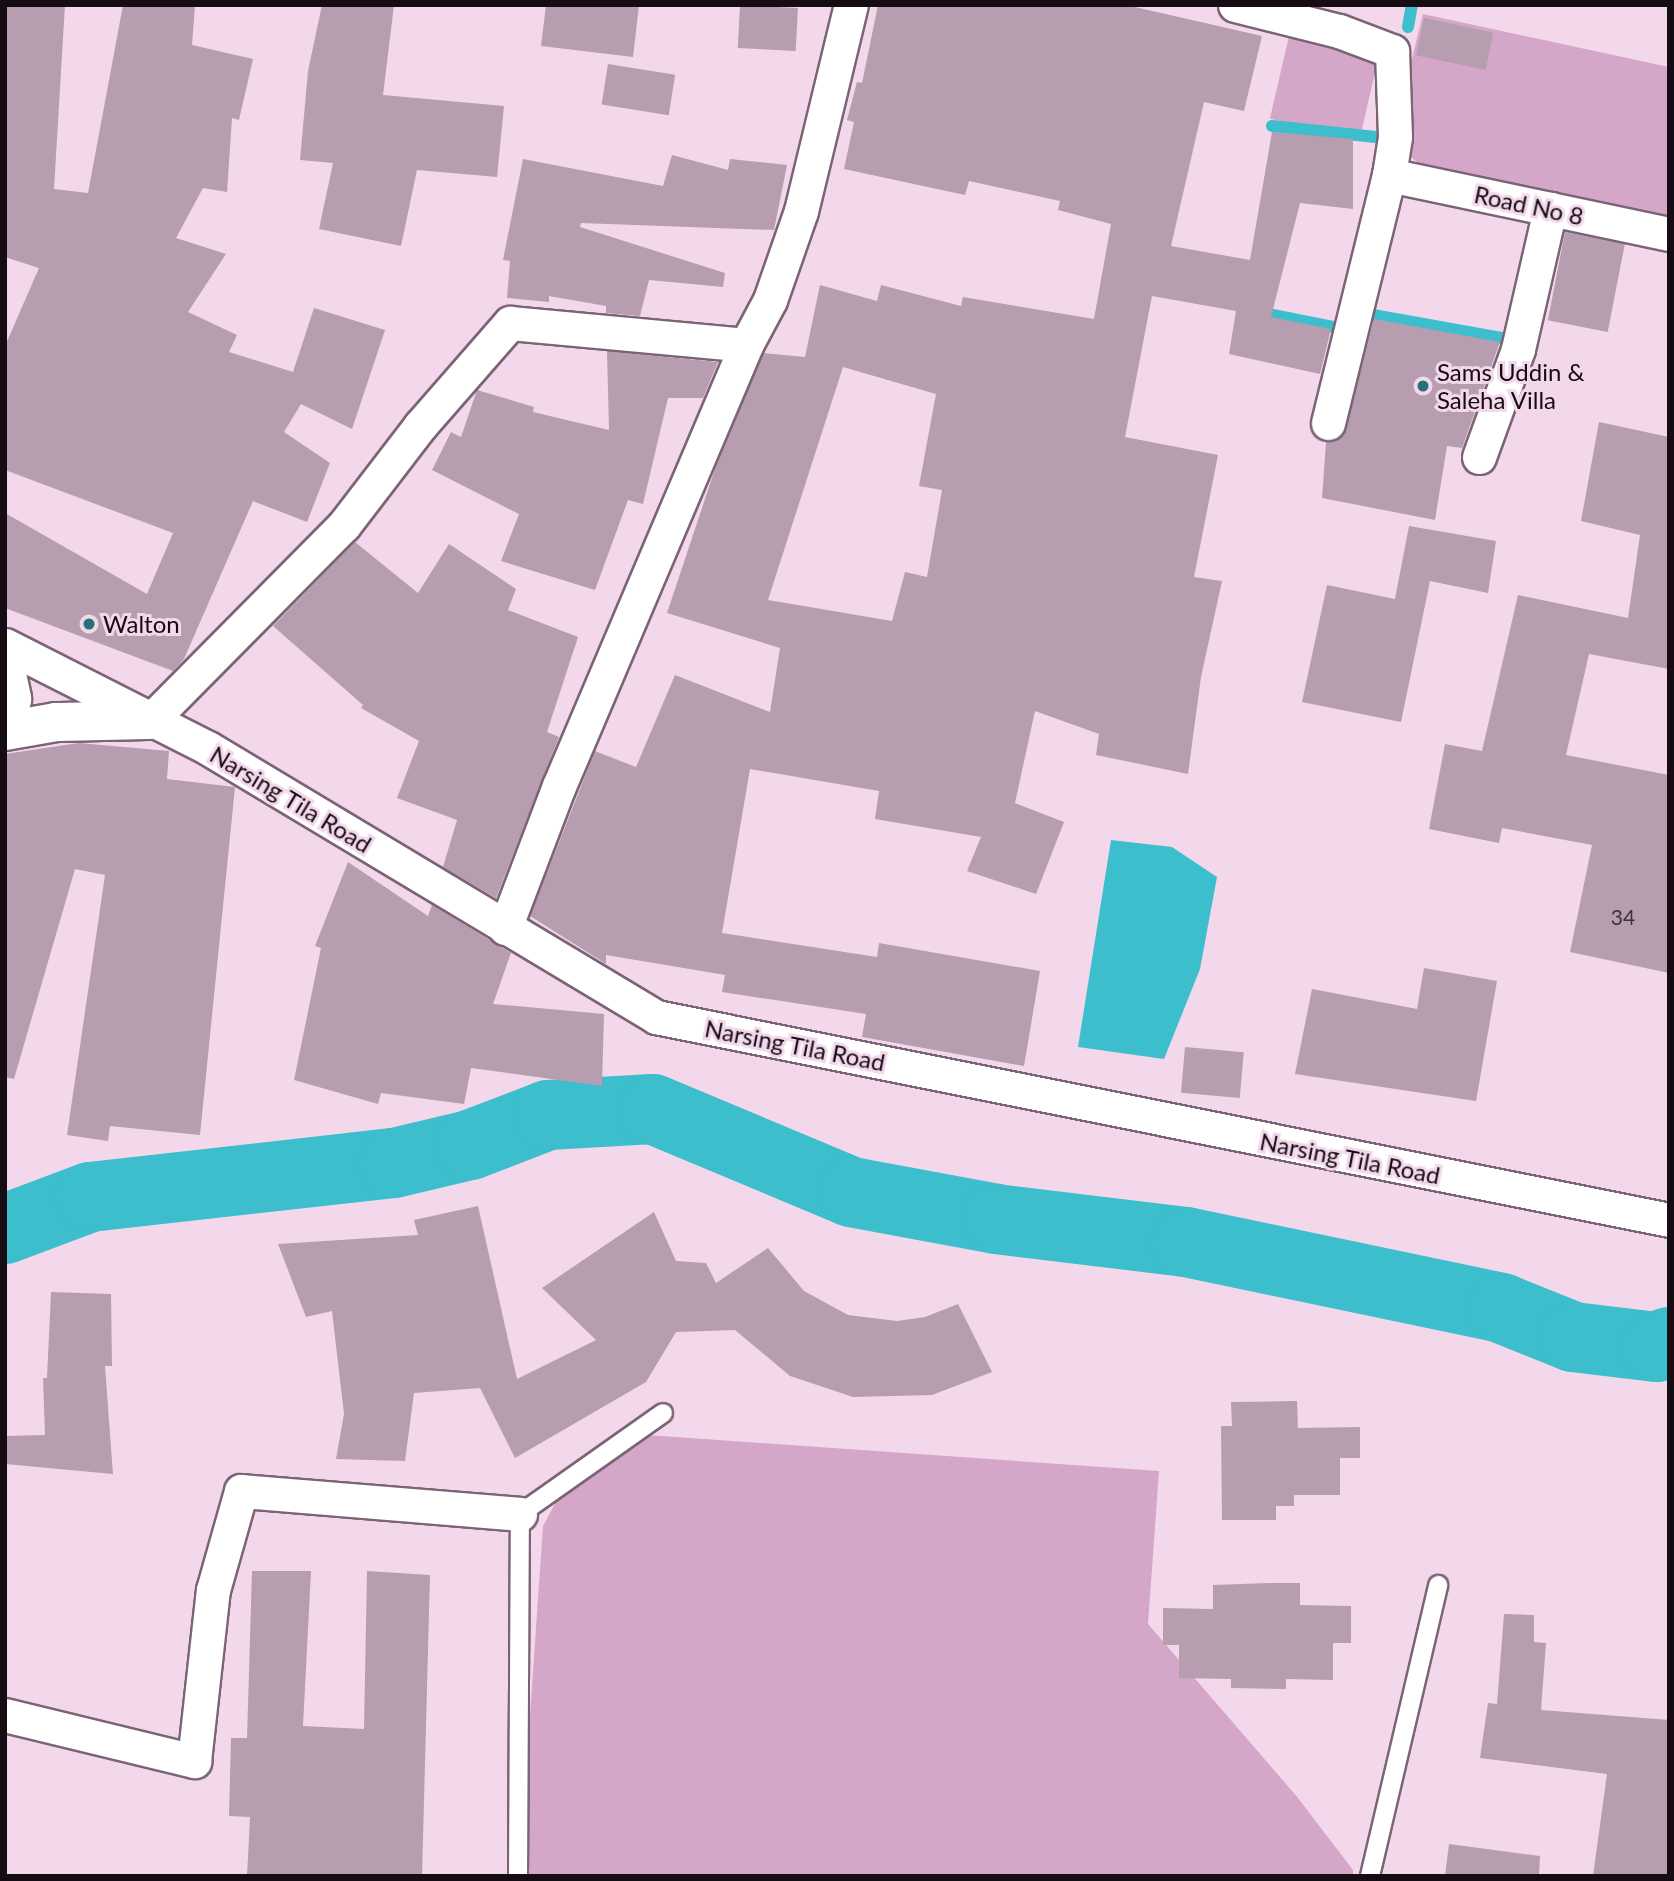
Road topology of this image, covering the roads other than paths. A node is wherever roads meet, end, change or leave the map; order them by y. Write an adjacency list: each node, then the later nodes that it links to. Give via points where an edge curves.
1 (851, 5): 6 (street, via 801,211 771,300)
2 (1236, 5): 3 (street, via 1339,31 1392,51 1395,137)
3 (1389, 175): 4 (street, Road No 8); 7 (street)
4 (1550, 209): 5 (street, Road No 8); 8 (street, via 1518,349)
5 (1669, 234)
6 (746, 345): 12 (street, via 510,323 420,426 344,525); 14 (street, via 559,786)
7 (1328, 423)
8 (1479, 457)
9 (5, 645): 12 (street, Narsing Tila Road)
10 (5, 665): 11 (street, via 12,699)
11 (5, 718)
12 (151, 720): 13 (street, via 57,722); 14 (street, Narsing Tila Road, via 208,748)
13 (5, 731)
14 (505, 928): 15 (street, Narsing Tila Road, via 656,1017)
15 (1669, 1220)
16 (663, 1412): 17 (lane)
17 (520, 1514): 19 (street, via 241,1491 214,1590 194,1761); 20 (lane)
18 (1437, 1585): 21 (lane)
19 (5, 1715)
20 (518, 1876)
21 (1370, 1876)

